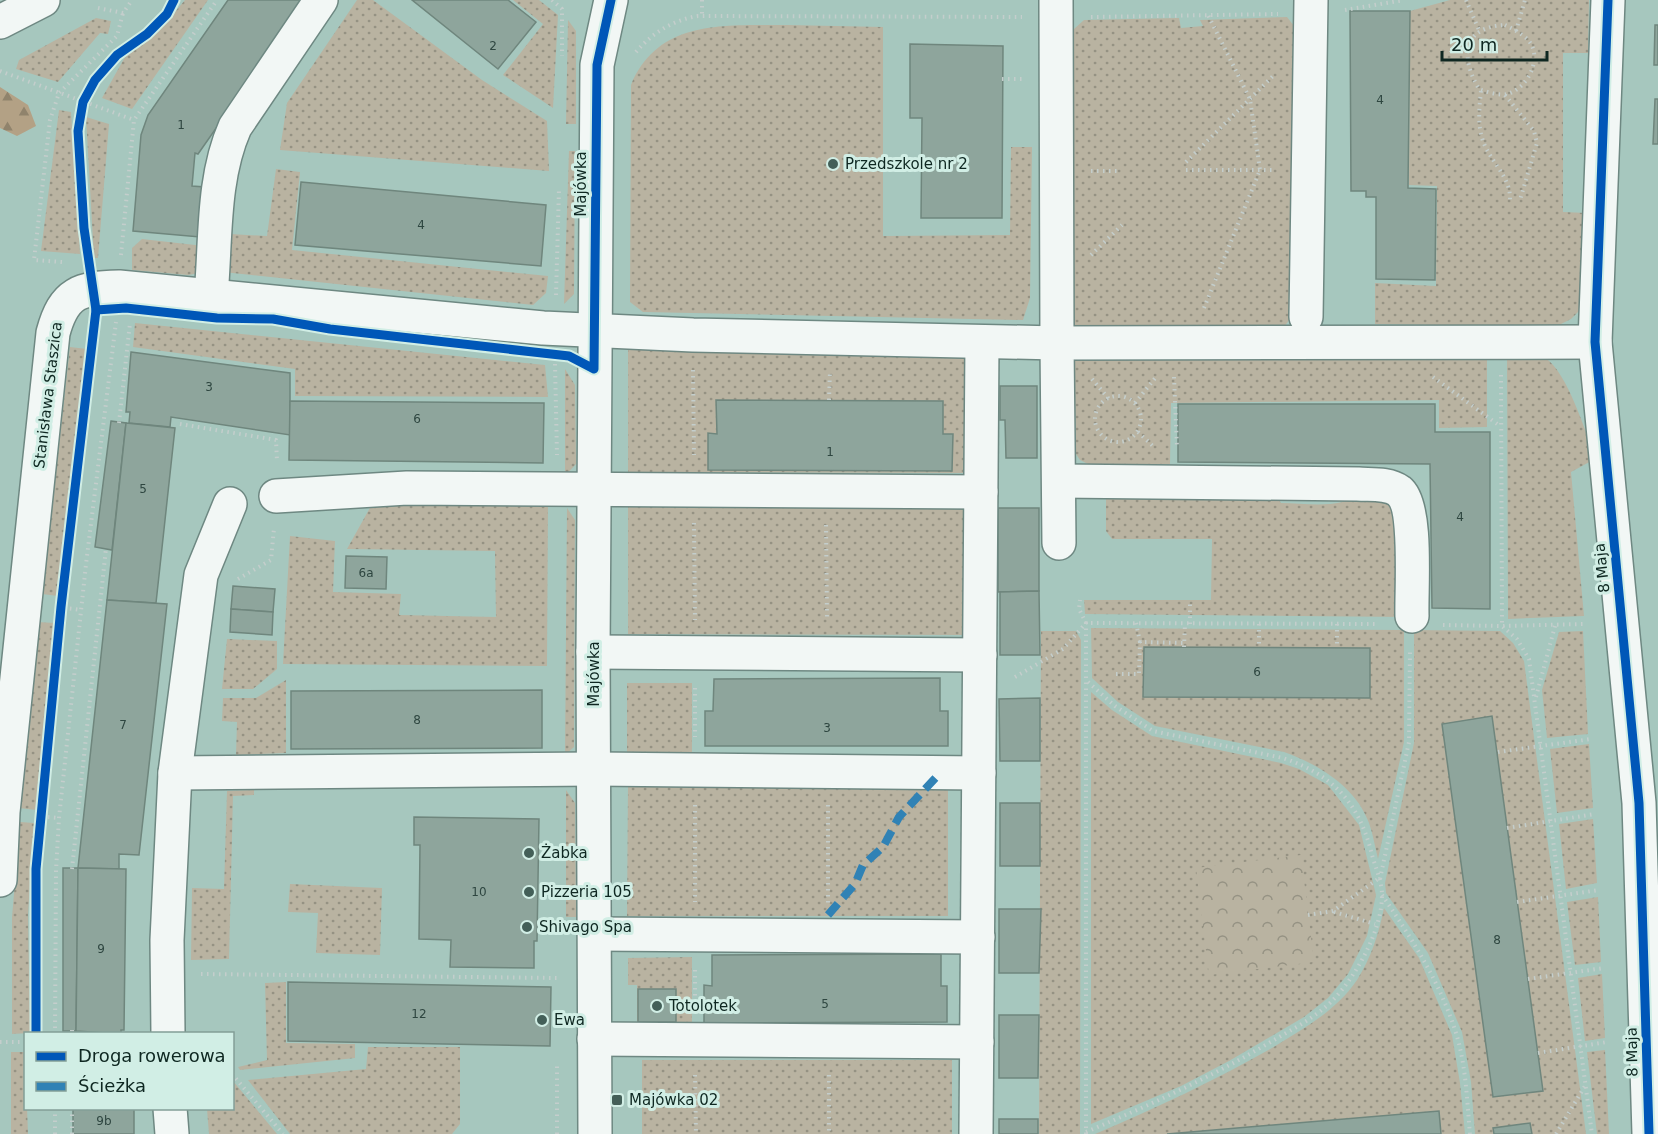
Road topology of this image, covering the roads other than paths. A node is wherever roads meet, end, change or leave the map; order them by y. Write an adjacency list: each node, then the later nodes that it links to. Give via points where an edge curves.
1 (43, 0): 7 (street)
2 (321, 0): 8 (street, via 226,146 220,170)
3 (611, 0): 10 (street, Majówka, via 597,65)
4 (1608, 0): 11 (street, 8 Maja)
5 (1300, 7): 9 (street, via 1311,39)
6 (1069, 8): 13 (street)
7 (0, 22)
8 (211, 296): 10 (street); 26 (street, Stanisława Staszica, via 100,280 64,302 53,333 3,812)
9 (1306, 317)
10 (595, 330): 12 (street); 15 (street, Majówka)
11 (1595, 342): 13 (street); 36 (street, 8 Maja, via 1639,804)
12 (982, 343): 13 (street); 16 (street)
13 (1064, 343): 14 (street)
14 (1059, 481): 19 (street); 20 (street, via 1358,484 1397,490 1410,518)
15 (594, 489): 16 (street); 18 (street, via 407,488); 21 (street, Majówka)
16 (981, 492): 22 (street)
17 (230, 504): 24 (street, via 201,575)
18 (275, 511)
19 (1059, 543)
20 (1411, 620)
21 (593, 652): 22 (street); 23 (street, Majówka)
22 (980, 656): 25 (street)
23 (595, 769): 24 (street); 25 (street); 27 (street, Majówka)
24 (175, 773): 29 (street)
25 (979, 773): 28 (street)
26 (0, 880)
27 (595, 933): 28 (street); 30 (street, Majówka)
28 (978, 937): 31 (street)
29 (168, 1032)
30 (594, 1039): 31 (street); 34 (street, Majówka)
31 (977, 1042): 35 (street)
32 (170, 1110): 33 (street)
33 (172, 1134)
34 (595, 1134)
35 (976, 1134)
36 (1649, 1134)

